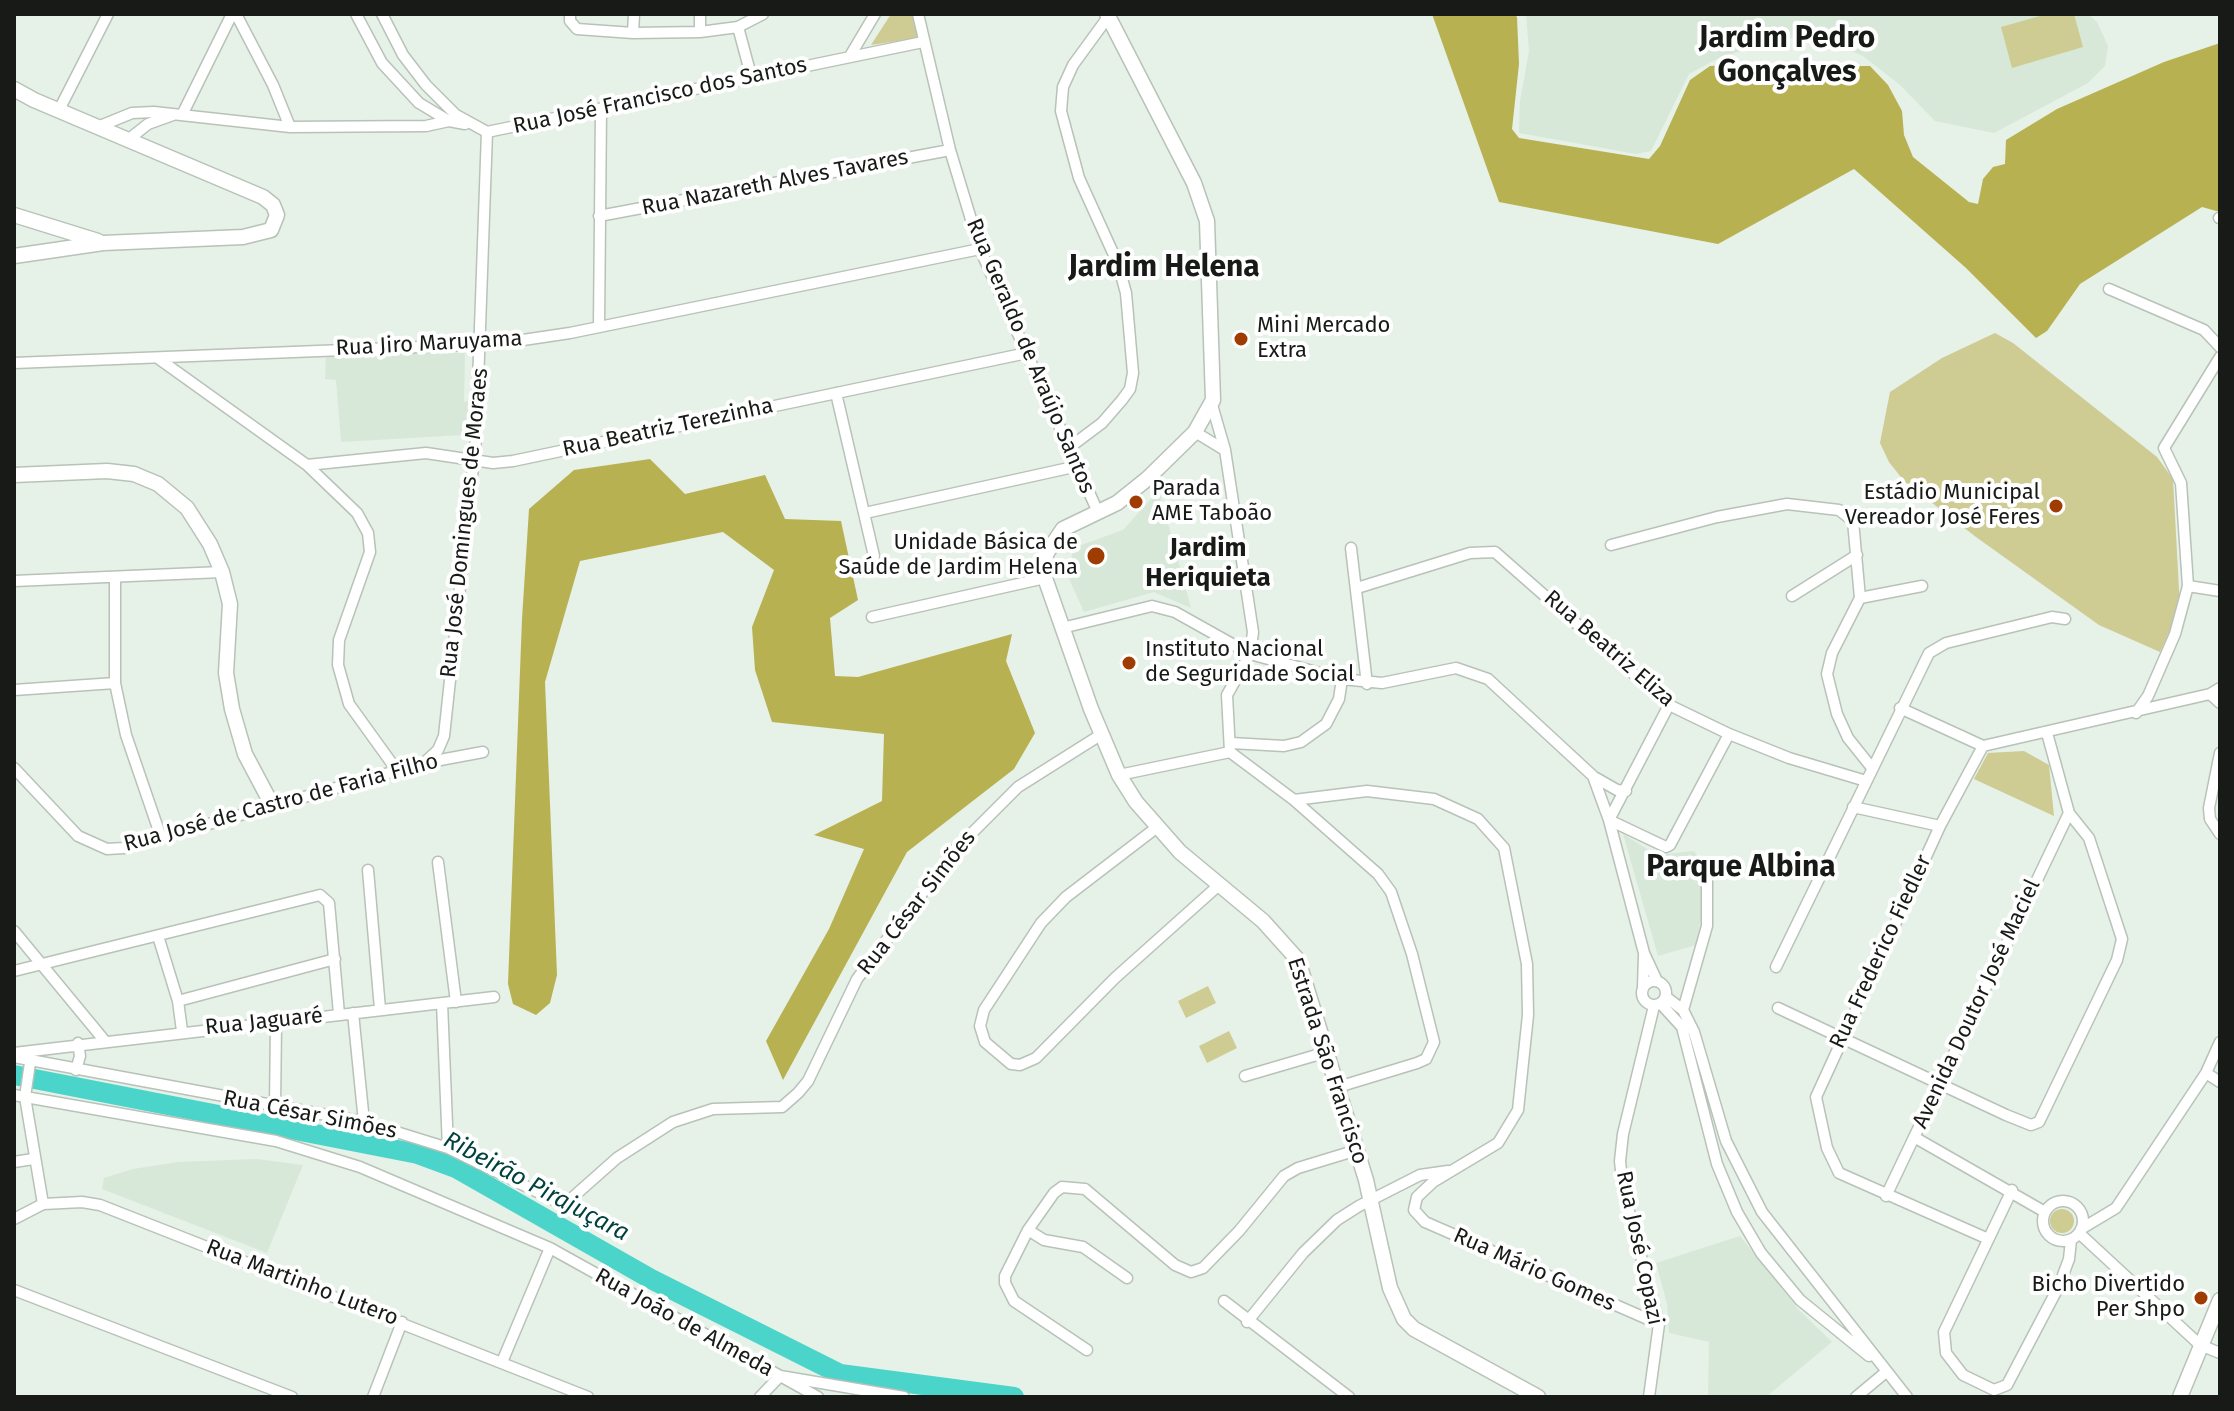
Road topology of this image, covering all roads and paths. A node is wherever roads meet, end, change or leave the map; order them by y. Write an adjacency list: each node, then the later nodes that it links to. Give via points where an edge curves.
1 (108, 14): 21 (street)
2 (234, 14): 23 (street); 26 (street)
3 (356, 14): 18 (street)
4 (382, 14): 17 (street)
5 (570, 14): 14 (street, via 572,26 582,30)
6 (634, 14): 14 (street)
7 (700, 14): 13 (street)
8 (763, 14): 12 (street)
9 (875, 14): 16 (street)
10 (918, 14): 15 (street, Rua Geraldo de Araújo Santos)
11 (1107, 15): 46 (main road, via 1194,183 1207,221); 48 (street, via 1073,65 1063,87 1061,111 1079,178 1126,293 1133,373 1122,400)
12 (738, 27): 13 (street); 19 (street)
13 (700, 32): 14 (street)
14 (633, 33)
15 (923, 42): 16 (street, Rua José Francisco dos Santos); 29 (street, Rua Geraldo de Araújo Santos)
16 (850, 56): 19 (street, Rua José Francisco dos Santos)
17 (412, 67): 18 (street); 24 (street)
18 (396, 79): 24 (street, via 419,103)
19 (752, 79): 22 (street, Rua José Francisco dos Santos)
20 (14, 89): 21 (main road)
21 (60, 108): 25 (main road)
22 (601, 109): 27 (street, Rua José Francisco dos Santos); 31 (street)
23 (183, 113): 25 (street, Rua José Francisco dos Santos, via 132,113); 26 (street, Rua José Francisco dos Santos); 28 (street, Rua José Francisco dos Santos, via 148,124)
24 (452, 118): 26 (street, Rua José Francisco dos Santos, via 426,126); 27 (street, Rua José Francisco dos Santos)
25 (100, 126): 28 (main road)
26 (290, 127)
27 (487, 132): 39 (street, Rua José Domingues de Moraes)
28 (129, 139): 33 (main road, via 263,197 273,205 276,223 271,230 243,237)
29 (950, 150): 31 (street, Rua Nazareth Alves Tavares); 34 (street, Rua Geraldo de Araújo Santos)
30 (14, 215): 32 (main road)
31 (599, 216): 38 (street)
32 (50, 229): 33 (main road); 35 (main road, via 54,245)
33 (103, 243): 35 (main road)
34 (980, 249): 38 (street, Rua Jiro Maruyama); 41 (street, Rua Geraldo de Araújo Santos)
35 (47, 254): 36 (main road)
36 (14, 256)
37 (2109, 289): 40 (street, via 2204,330)
38 (599, 327): 39 (street, Rua Jiro Maruyama)
39 (482, 343): 43 (street, Rua Jiro Maruyama); 50 (street, Rua José Domingues de Moraes)
40 (2220, 347)
41 (1027, 353): 45 (street, Rua Beatriz Terezinha); 48 (street, Rua Geraldo de Araújo Santos)
42 (2220, 357): 65 (street, via 2164,448 2181,483)
43 (159, 359): 44 (street, Rua Jiro Maruyama); 51 (street)
44 (14, 363)
45 (836, 393): 50 (street, Rua Beatriz Terezinha, via 513,461); 55 (street)
46 (1212, 405): 47 (main road); 49 (street)
47 (1195, 432): 49 (street); 54 (main road, via 1117,503)
48 (1070, 447): 52 (street, Rua Geraldo de Araújo Santos)
49 (1225, 450): 73 (street, via 1251,612)
50 (472, 459): 51 (street, Rua Beatriz Terezinha, via 426,453); 91 (street, Rua José Domingues de Moraes, via 444,736)
51 (307, 465): 94 (street, via 337,490 368,533 370,552 339,640 338,665 349,704)
52 (1078, 466): 54 (street, Rua Geraldo de Araújo Santos); 55 (street)
53 (14, 475): 60 (main road, via 107,471 158,484 199,524)
54 (1097, 510): 62 (main road, via 1054,539 1046,554)
55 (865, 513): 59 (street)
56 (1611, 545): 58 (street, via 1787,504 1839,510 1853,521)
57 (1351, 548): 66 (street)
58 (1857, 555): 68 (street); 69 (street)
59 (874, 556)
60 (222, 572): 61 (street); 100 (main road, via 230,604 226,673 232,709 245,754)
61 (115, 578): 63 (street); 75 (street)
62 (1045, 578): 70 (street); 72 (main road, Estrada São Francisco)
63 (14, 581)
64 (1922, 586): 69 (street)
65 (2188, 586): 67 (street); 83 (street, via 2175,634)
66 (1357, 588): 76 (street); 81 (street, Rua Beatriz Eliza, via 1470,553 1495,552)
67 (2220, 591)
68 (1792, 596)
69 (1860, 598): 93 (street, via 1827,674 1829,693 1848,738)
70 (872, 617)
71 (2065, 619): 82 (street, via 2052,617 1937,647)
72 (1062, 628): 73 (street, via 1152,606 1175,612); 85 (main road, Estrada São Francisco)
73 (1250, 654): 74 (street); 88 (street, via 1227,695)
74 (1342, 679): 76 (street); 88 (street, via 1326,724 1301,742)
75 (115, 683): 78 (street); 107 (street, via 126,735)
76 (1367, 684): 96 (street, via 1446,669 1475,672)
77 (2220, 688): 79 (street)
78 (14, 690)
79 (2210, 694): 80 (street); 83 (street)
80 (2220, 703)
81 (1669, 705): 86 (street, Rua Beatriz Eliza); 98 (street)
82 (1900, 708): 87 (street); 93 (street)
83 (2136, 713): 84 (street)
84 (2047, 733): 87 (street); 102 (street)
85 (1102, 734): 95 (main road, Estrada São Francisco); 151 (street, Rua César Simões, via 1018,787 955,850 857,979 808,1081 782,1107 713,1109 673,1122 617,1158 564,1205)
86 (1729, 734): 97 (street, Rua Beatriz Eliza); 103 (street, via 1670,845)
87 (1983, 746): 104 (street, Rua Frederico Fiedler)
88 (1230, 748): 95 (street); 99 (street)
89 (483, 752): 91 (street, Rua José de Castro de Faria Filho)
90 (2220, 753): 106 (street, via 2209,808)
91 (424, 763): 94 (street, Rua José de Castro de Faria Filho)
92 (14, 768): 107 (street, Rua José de Castro de Faria Filho, via 78,836 94,846 124,848)
93 (1872, 768): 97 (street)
94 (398, 772): 100 (street, Rua José de Castro de Faria Filho)
95 (1119, 775): 105 (main road, Estrada São Francisco)
96 (1593, 776): 98 (street); 103 (street)
97 (1866, 781): 101 (street)
98 (1626, 791): 103 (street)
99 (1294, 800): 146 (street, via 1378,874 1391,892 1434,1036 1426,1059); 155 (street, via 1367,791 1434,799 1478,819 1504,848 1527,964 1528,1015 1518,1110 1498,1143)
100 (271, 803): 107 (street, Rua José de Castro de Faria Filho)
101 (1853, 807): 104 (street); 117 (street)
102 (2069, 813): 145 (street, Avenida Doutor José Maciel); 145 (street, via 2089,838 2120,927 2121,948 2039,1122 2023,1123)
103 (1609, 820): 114 (street)
104 (1940, 826): 133 (street, Rua Frederico Fiedler)
105 (1156, 828): 111 (main road, Estrada São Francisco); 111 (street, via 1066,897 1041,923 984,1010 980,1026 985,1042 1011,1064 1036,1058)
106 (2220, 834)
107 (161, 837)
108 (438, 862): 123 (street)
109 (368, 870): 127 (street)
110 (1707, 872): 128 (street, via 1707,926)
111 (1219, 885): 138 (main road, Estrada São Francisco, via 1293,952)
112 (14, 931): 116 (street)
113 (158, 936): 115 (street, via 320,895 329,903); 116 (street); 122 (street)
114 (1644, 953): 119 (street); 120 (street)
115 (335, 959): 122 (street); 130 (street)
116 (43, 964): 118 (street); 134 (street)
117 (1776, 967)
118 (14, 971)
119 (1657, 981): 120 (street); 124 (street, via 1664,985)
120 (1643, 988): 124 (street, via 1644,1000)
121 (494, 997): 123 (street, Rua Jaguaré)
122 (178, 1001): 132 (street)
123 (456, 1002): 125 (street, Rua Jaguaré)
124 (1660, 1002): 128 (street); 158 (street, via 1682,1027); 176 (street, Rua José Copazi, via 1620,1161)
125 (442, 1003): 127 (street, Rua Jaguaré); 151 (street)
126 (1778, 1008): 133 (street)
127 (380, 1009): 129 (street, Rua Jaguaré)
128 (1683, 1010): 156 (street, via 1726,1141)
129 (353, 1013): 130 (street, Rua Jaguaré); 149 (street)
130 (339, 1014): 131 (street, Rua Jaguaré)
131 (276, 1024): 132 (street, Rua Jaguaré); 148 (street)
132 (182, 1031): 134 (street, Rua Jaguaré)
133 (1842, 1038): 145 (street); 159 (street, Rua Frederico Fiedler, via 1816,1097 1821,1127 1833,1166 1846,1179)
134 (104, 1040): 136 (street, Rua Jaguaré)
135 (2220, 1042): 142 (street)
136 (78, 1043): 137 (street, Rua Jaguaré); 141 (street)
137 (34, 1050): 139 (street, Rua Jaguaré); 140 (street)
138 (1327, 1052): 143 (street); 146 (main road, Estrada São Francisco)
139 (14, 1055): 140 (street, Rua César Simões)
140 (30, 1065): 141 (street, Rua César Simões); 147 (street)
141 (76, 1070): 148 (street, Rua César Simões)
142 (2206, 1073): 144 (street); 165 (street, via 2116,1208)
143 (1245, 1076)
144 (2220, 1082)
145 (1939, 1084): 150 (street, Avenida Doutor José Maciel)
146 (1338, 1087): 152 (main road, Estrada São Francisco)
147 (22, 1094): 153 (street); 167 (street, Rua João de Almeda, via 321,1153)
148 (275, 1107): 149 (street, Rua César Simões)
149 (364, 1122): 151 (street, Rua César Simões)
150 (1914, 1137): 157 (street); 159 (street, Avenida Doutor José Maciel)
151 (448, 1148)
152 (1357, 1150): 160 (main road, Estrada São Francisco); 164 (street, via 1284,1176 1239,1231 1203,1268 1191,1272 1175,1265 1085,1189 1062,1187)
153 (33, 1159): 154 (street); 161 (street)
154 (14, 1162)
155 (1450, 1171): 160 (street, via 1420,1175); 176 (street, Rua Mário Gomes, via 1414,1203 1425,1222)
156 (1747, 1185): 158 (street); 170 (street, via 1781,1241)
157 (2012, 1190): 162 (street); 166 (street)
158 (1730, 1196): 173 (street, via 1761,1253)
159 (1886, 1196): 166 (street)
160 (1371, 1199): 175 (street, via 1320,1236); 192 (main road, Estrada São Francisco, via 1386,1272 1404,1319)
161 (43, 1204): 163 (street, Rua Martinho Lutero); 174 (street, Rua Martinho Lutero, via 100,1205)
162 (2045, 1212): 165 (street, via 2047,1233 2061,1241); 165 (street, via 2060,1201 2073,1204 2082,1215)
163 (14, 1219)
164 (1028, 1230): 168 (street, via 1044,1240 1083,1247); 178 (street, via 1005,1276 1006,1290 1014,1301)
165 (2077, 1234): 166 (street, via 2023,1360 2007,1385 1994,1390 1963,1375 1943,1341 1947,1320); 177 (street)
166 (1986, 1238)
167 (550, 1248): 181 (street); 183 (street, Rua João de Almeda)
168 (1127, 1278)
169 (14, 1290): 185 (street)
170 (1825, 1294): 173 (street); 180 (street)
171 (2220, 1300): 177 (main road)
172 (1224, 1301): 175 (street)
173 (1807, 1305): 180 (street)
174 (402, 1322): 181 (street, Rua Martinho Lutero); 186 (street)
175 (1247, 1322): 191 (street)
176 (1659, 1324): 193 (street, Rua José Copazi)
177 (2200, 1345): 179 (street); 196 (main road)
178 (1087, 1350)
179 (2220, 1353)
180 (1874, 1359): 182 (street)
181 (502, 1362): 187 (street, Rua Martinho Lutero)
182 (1886, 1372): 194 (street); 195 (street)
183 (780, 1376): 184 (street); 188 (street); 189 (street, Rua João de Almeda)
184 (865, 1394): 190 (street)
185 (292, 1397)
186 (373, 1397)
187 (588, 1397)
188 (760, 1397)
189 (818, 1397)
190 (904, 1397)
191 (1349, 1397)
192 (1538, 1397)
193 (1649, 1397)
194 (1856, 1397)
195 (1907, 1397)
196 (2180, 1397)

